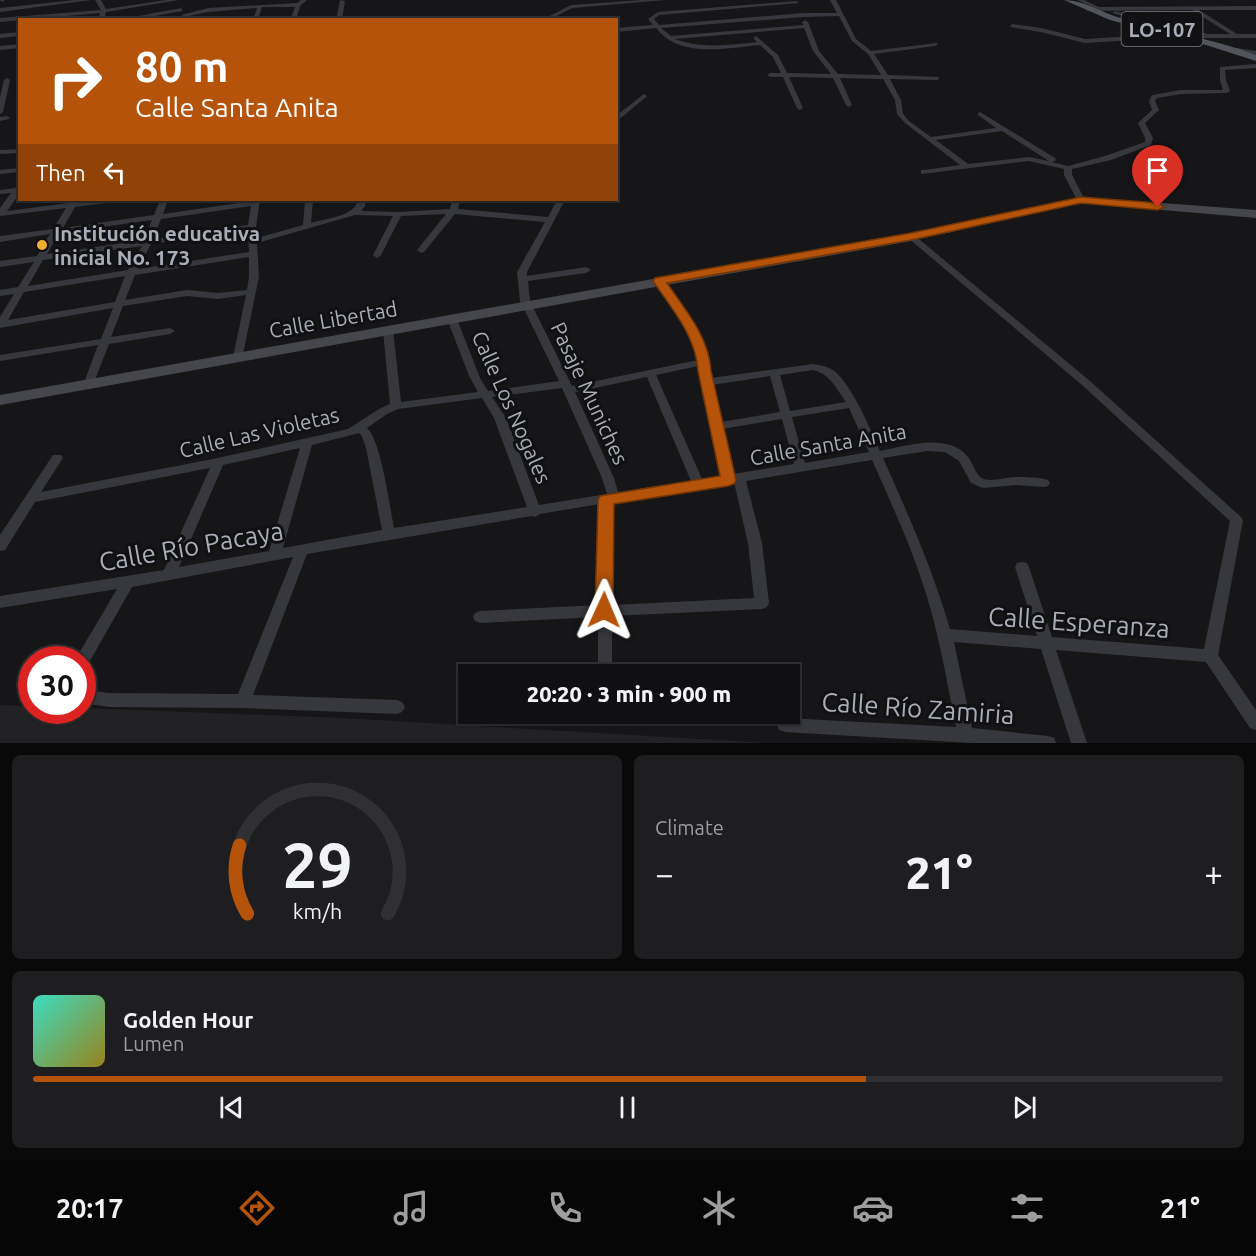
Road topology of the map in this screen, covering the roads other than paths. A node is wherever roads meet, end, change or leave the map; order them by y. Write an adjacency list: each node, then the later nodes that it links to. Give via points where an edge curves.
1 (88, 0): 10 (street)
2 (98, 0): 21 (street)
3 (177, 0): 21 (street); 24 (street)
4 (304, 0): 12 (street)
5 (342, 0): 31 (street)
6 (662, 0): 32 (street, via 571,7)
7 (833, 0): 22 (street)
8 (1068, 0): 15 (main road, LO-107)
9 (1080, 0): 16 (street)
10 (42, 2): 20 (street); 26 (street)
11 (795, 2): 14 (street); 25 (street)
12 (298, 5): 13 (street); 30 (street)
13 (260, 6): 24 (street); 29 (street)
14 (720, 9): 36 (street); 38 (street, via 658,14 651,20)
15 (1087, 9): 16 (street); 42 (main road, LO-107)
16 (1099, 9): 17 (street); 42 (street)
17 (1152, 9): 18 (street); 23 (street)
18 (1194, 9): 19 (street); 46 (street)
19 (1256, 9)
20 (0, 10)
21 (103, 11): 26 (street); 27 (street)
22 (840, 14): 25 (street); 54 (street, via 854,40)
23 (1160, 14)
24 (184, 15): 28 (street)
25 (803, 15): 36 (street); 37 (street)
26 (39, 18)
27 (101, 18)
28 (145, 18)
29 (256, 18)
30 (294, 18)
31 (339, 18)
32 (548, 18)
33 (18, 19): 35 (street)
34 (1168, 19): 42 (street)
35 (0, 20)
36 (733, 20): 38 (street); 41 (street)
37 (806, 26): 41 (street); 59 (street, via 816,51)
38 (656, 27): 40 (street); 49 (street)
39 (1012, 27): 42 (street, via 1078,41)
40 (618, 30)
41 (745, 30): 49 (street); 50 (street)
42 (1184, 32): 45 (street); 48 (main road, LO-107)
43 (18, 34): 44 (street)
44 (0, 36)
45 (1208, 36): 46 (street); 48 (street)
46 (1237, 36): 47 (street)
47 (1256, 36)
48 (1194, 37): 55 (main road, LO-107)
49 (669, 38): 50 (street, via 679,45 697,47)
50 (762, 43): 58 (street, via 776,56)
51 (934, 44): 54 (street)
52 (18, 45): 53 (street)
53 (0, 48)
54 (870, 53): 60 (street)
55 (1256, 56)
56 (1256, 66): 75 (street, via 1222,68 1227,91 1155,96 1155,114 1141,123 1148,143)
57 (770, 75): 58 (street)
58 (785, 75): 59 (street); 65 (street)
59 (835, 75): 60 (street); 64 (street)
60 (885, 76): 61 (street); 70 (street, via 898,100 900,114)
61 (937, 78)
62 (7, 80): 66 (street)
63 (644, 96): 68 (street)
64 (849, 105)
65 (800, 108)
66 (0, 112)
67 (980, 114): 69 (street)
68 (618, 118)
69 (1001, 129): 70 (street); 73 (street)
70 (931, 139): 74 (street)
71 (18, 151): 72 (street)
72 (0, 152)
73 (1057, 164): 74 (street, via 1029,159); 75 (street)
74 (966, 166): 78 (street)
75 (1068, 168): 82 (street)
76 (18, 170): 77 (street)
77 (0, 172)
78 (924, 172)
79 (18, 189): 81 (street)
80 (18, 190): 93 (street)
81 (0, 192)
82 (1081, 200): 95 (street, Calle Libertad); 101 (street, Calle Libertad)
83 (94, 201): 90 (street)
84 (164, 201): 96 (street)
85 (256, 201): 96 (street); 98 (street)
86 (309, 201): 99 (street)
87 (362, 201): 92 (street)
88 (456, 201): 91 (street)
89 (560, 201): 97 (street)
90 (73, 202): 93 (street); 100 (street)
91 (453, 211): 94 (street); 97 (street); 105 (street)
92 (355, 213): 94 (street); 99 (street)
93 (0, 214)
94 (398, 214): 107 (street)
95 (1256, 214)
96 (158, 216): 100 (street); 103 (street)
97 (550, 220): 112 (street, via 525,264)
98 (252, 227): 103 (street); 104 (street)
99 (307, 227): 104 (street)
100 (56, 231): 102 (street); 108 (street)
101 (911, 237): 113 (street, Calle Libertad); 163 (street, via 1086,383 1237,520)
102 (0, 239)
103 (148, 242): 108 (street); 111 (street)
104 (252, 242): 106 (street)
105 (421, 250)
106 (252, 254): 111 (street); 116 (street)
107 (377, 255)
108 (40, 258): 109 (street); 114 (street)
109 (0, 264)
110 (586, 270): 112 (street)
111 (131, 273): 114 (street); 117 (street)
112 (524, 279): 118 (street, Pasaje Muniches)
113 (659, 281): 118 (street, Calle Libertad); 126 (street, via 693,331)
114 (21, 289): 115 (street); 120 (street)
115 (0, 292)
116 (251, 292): 117 (street, via 218,296 187,293); 124 (street)
117 (120, 304): 120 (street); 123 (street)
118 (528, 304): 119 (street, Calle Libertad); 131 (street, Pasaje Muniches)
119 (452, 319): 121 (street, Calle Libertad); 132 (street, Calle Los Nogales, via 475,378)
120 (0, 324)
121 (388, 330): 124 (street, Calle Libertad); 135 (street)
122 (170, 331): 123 (street)
123 (106, 340): 125 (street); 130 (street)
124 (238, 357): 130 (street, Calle Libertad)
125 (0, 358)
126 (704, 362): 128 (street, Calle Las Violetas); 129 (street)
127 (774, 372): 129 (street); 134 (street, via 803,367 826,370 839,381); 136 (street)
128 (650, 373): 131 (street, Calle Las Violetas); 146 (street)
129 (707, 382): 137 (street)
130 (88, 385): 133 (street, Calle Libertad)
131 (568, 387): 132 (street, Calle Las Violetas); 148 (street, Pasaje Muniches, via 608,478)
132 (487, 396): 135 (street, Calle Las Violetas); 149 (street, Calle Los Nogales, via 500,418)
133 (0, 400)
134 (853, 404): 136 (street); 140 (street)
135 (396, 406): 138 (street, Calle Las Violetas, via 382,410)
136 (786, 415): 137 (street); 143 (street)
137 (717, 426): 144 (street)
138 (360, 428): 139 (street, Calle Las Violetas); 150 (street, via 368,434 372,448)
139 (307, 442): 142 (street, Calle Las Violetas); 153 (street)
140 (875, 456): 143 (street, Calle Santa Anita); 145 (street, Calle Santa Anita, via 940,446 962,456 975,480 984,484); 160 (street, via 912,537)
141 (57, 458): 147 (street)
142 (218, 462): 147 (street, Calle Las Violetas); 155 (street)
143 (801, 468): 144 (street, Calle Santa Anita)
144 (734, 479): 146 (street, Calle Santa Anita); 158 (street, via 755,543 762,603)
145 (1044, 483)
146 (699, 484): 148 (street, Calle Santa Anita)
147 (33, 498): 151 (street)
148 (610, 499): 149 (street, Calle Santa Anita); 158 (street, Pasaje Muniches)
149 (535, 512): 150 (street, Calle Santa Anita)
150 (389, 534): 152 (street, Calle Río Pacaya)
151 (2, 541)
152 (301, 552): 153 (street, Calle Río Pacaya); 166 (street)
153 (274, 556): 155 (street, Calle Río Pacaya)
154 (1022, 567): 161 (street)
155 (169, 575): 156 (street, Calle Río Pacaya)
156 (128, 582): 157 (street, Calle Río Pacaya); 162 (street)
157 (0, 602)
158 (604, 610): 159 (street); 164 (street, Pasaje Muniches)
159 (480, 617)
160 (945, 636): 161 (street, Calle Esperanza); 170 (street)
161 (1049, 645): 163 (street, Calle Esperanza); 172 (street)
162 (91, 646)
163 (1210, 656): 168 (street)
164 (605, 664)
165 (96, 698): 166 (street)
166 (243, 700): 167 (street)
167 (396, 707)
168 (1256, 723)
169 (785, 725): 170 (street, Calle Río Zamiria)
170 (965, 735): 171 (street, Calle Río Zamiria)
171 (1048, 743)
172 (1078, 743)

